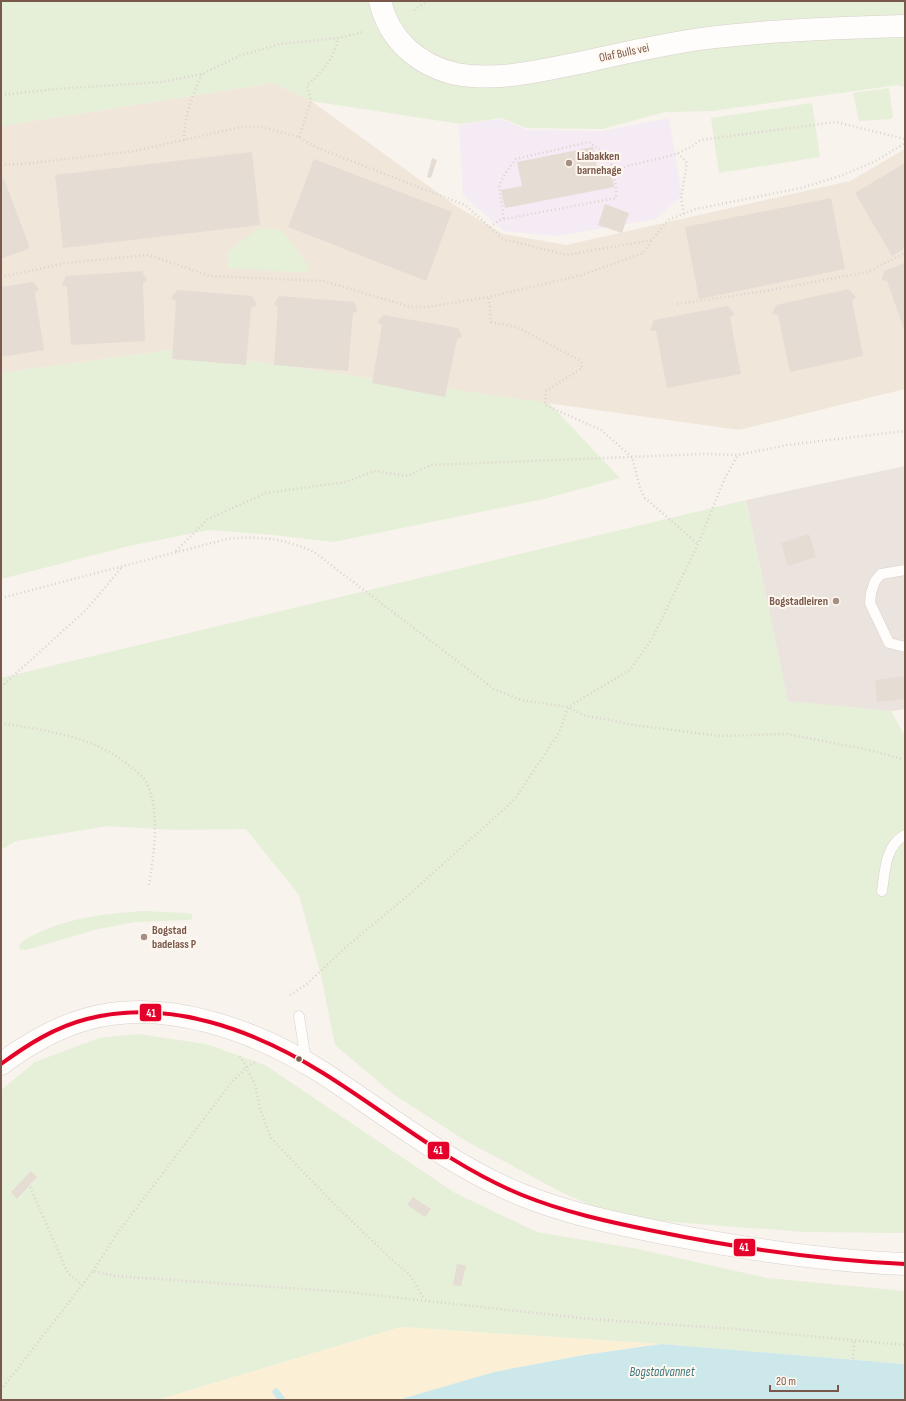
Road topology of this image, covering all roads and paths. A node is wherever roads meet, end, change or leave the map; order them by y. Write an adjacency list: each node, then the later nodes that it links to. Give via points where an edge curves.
1 (380, 1): 4 (street, Olaf Bulls vei, via 394,34 414,56 443,70 476,76 537,71 643,49 756,33)
2 (428, 1): 3 (path)
3 (414, 10)
4 (905, 26)
5 (362, 32): 6 (path)
6 (338, 38): 7 (path, via 280,44 239,56); 9 (path, via 335,50 315,79 307,85 311,101)
7 (202, 74): 8 (path, via 161,82 56,89); 11 (path, via 184,123)
8 (1, 96)
9 (299, 137): 11 (path, via 262,127 241,127); 18 (path, via 315,147 465,205)
10 (905, 139): 13 (path, via 836,122 700,140)
11 (184, 140): 14 (path, via 135,151)
12 (905, 142): 16 (path, via 874,162 840,176 801,188 696,209)
13 (678, 154): 15 (path, via 634,164); 16 (path, via 687,163 681,199)
14 (1, 165)
15 (613, 172): 17 (path, via 616,198); 17 (path, via 610,158 589,142 516,159 499,186)
16 (684, 214): 19 (path, via 668,220)
17 (504, 220): 18 (path)
18 (490, 227): 19 (path, via 503,239 566,255)
19 (652, 240): 22 (path, via 643,253 582,276)
20 (905, 253): 23 (path, via 867,272)
21 (1, 277): 22 (path, via 66,263 149,255 210,276 323,281 411,307)
22 (489, 298): 26 (path, via 491,322 517,326 581,360 582,368 546,391 545,405 601,430)
23 (678, 304)
24 (905, 431): 25 (path, via 786,445)
25 (738, 454): 26 (path); 27 (path, via 725,478)
26 (632, 457): 27 (path, via 645,498); 28 (path, via 431,465 408,476 374,471 346,482 266,493 208,518)
27 (698, 544): 34 (path, via 652,640 630,670)
28 (175, 552): 29 (path); 34 (path, via 246,537 276,539 300,545 331,564 347,579 494,689 521,700)
29 (123, 566): 31 (path); 33 (path, via 84,611)
30 (905, 570): 32 (lane, via 878,576 870,603 889,643)
31 (1, 598)
32 (905, 647)
33 (1, 687)
34 (568, 707): 36 (path, via 583,715 634,725 720,736 787,734 874,751); 40 (path, via 560,733 514,800 307,984)
35 (1, 723): 38 (path, via 92,742 121,758 145,780 155,809 155,854)
36 (905, 760)
37 (905, 835): 39 (lane, via 892,847 887,859)
38 (149, 885)
39 (882, 891)
40 (290, 995)
41 (299, 1016): 44 (lane)
42 (277, 1048): 44 (street); 45 (street, via 241,1032 211,1023 158,1014 123,1014 88,1019 63,1027); 46 (path)
43 (239, 1054): 46 (path)
44 (306, 1063): 48 (street, via 452,1159 487,1180 523,1196 622,1225 701,1240 825,1258)
45 (1, 1064)
46 (247, 1067): 49 (path, via 231,1083 116,1235); 51 (path, via 255,1084 260,1109 271,1138 329,1199 410,1275)
47 (30, 1187): 50 (path, via 68,1273)
48 (905, 1264)
49 (93, 1270): 50 (path); 51 (path, via 114,1276)
50 (82, 1284): 55 (path)
51 (424, 1300): 52 (path, via 590,1320 657,1323)
52 (854, 1340): 53 (path); 54 (path)
53 (905, 1345)
54 (853, 1359)
55 (1, 1390)

